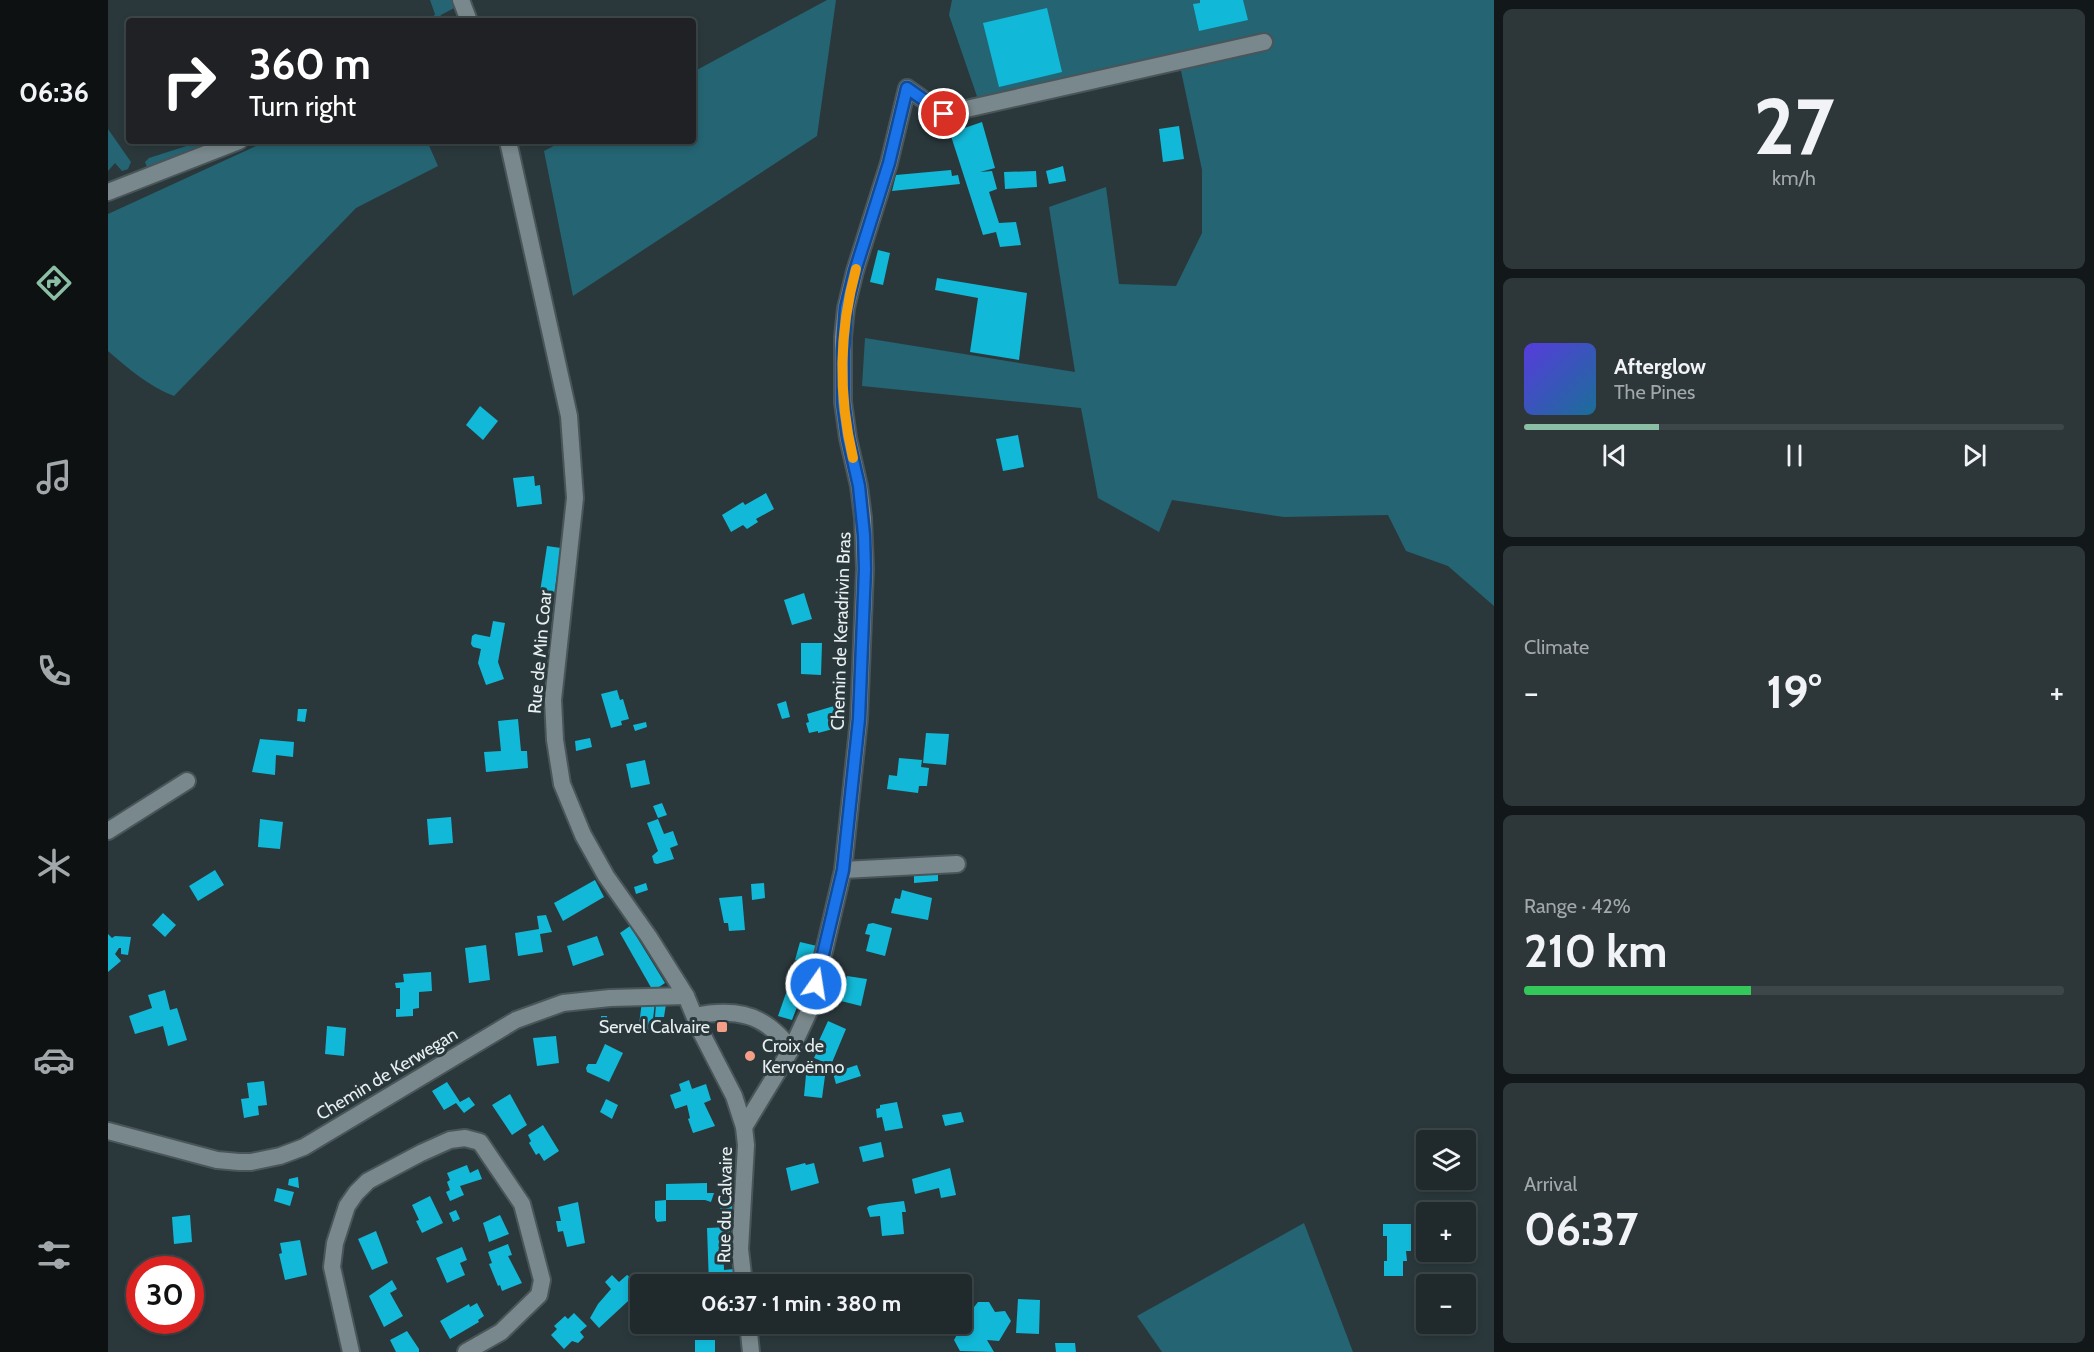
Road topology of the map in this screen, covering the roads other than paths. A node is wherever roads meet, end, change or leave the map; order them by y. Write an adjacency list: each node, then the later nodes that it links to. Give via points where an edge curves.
1 (460, 0): 2 (street)
2 (465, 18)
3 (1264, 42): 10 (street, Chemin de Keradrivin Bras, via 944,114 907,88 889,163 855,271 843,337 843,402 859,486 865,569 859,719)
4 (231, 144): 6 (street)
5 (509, 144): 11 (street, Rue de Min Coar, via 570,416 575,498 553,700 562,784 583,835 606,876)
6 (108, 192)
7 (187, 782): 8 (street)
8 (108, 831)
9 (957, 864): 10 (street)
10 (843, 870): 13 (street, Chemin de Keradrivin Bras, via 811,1007)
11 (686, 996): 12 (street, Rue de Min Coar); 15 (street, Chemin de Kerwegan, via 563,1004 516,1020 304,1147 280,1156 250,1162 217,1160)
12 (695, 1016): 13 (street, via 729,1012 751,1018 767,1025); 14 (street, Rue de Min Coar, via 734,1096)
13 (792, 1048): 14 (street, Chemin de Keradrivin Bras)
14 (744, 1126): 16 (street, Rue du Calvaire, via 740,1249)
15 (108, 1131)
16 (743, 1274)
17 (749, 1334): 20 (street)
18 (351, 1352): 19 (street, via 332,1267 335,1243 348,1206 368,1181 450,1140 465,1138 480,1142 522,1204 542,1280 539,1295 501,1332)
19 (466, 1352)
20 (751, 1352)

